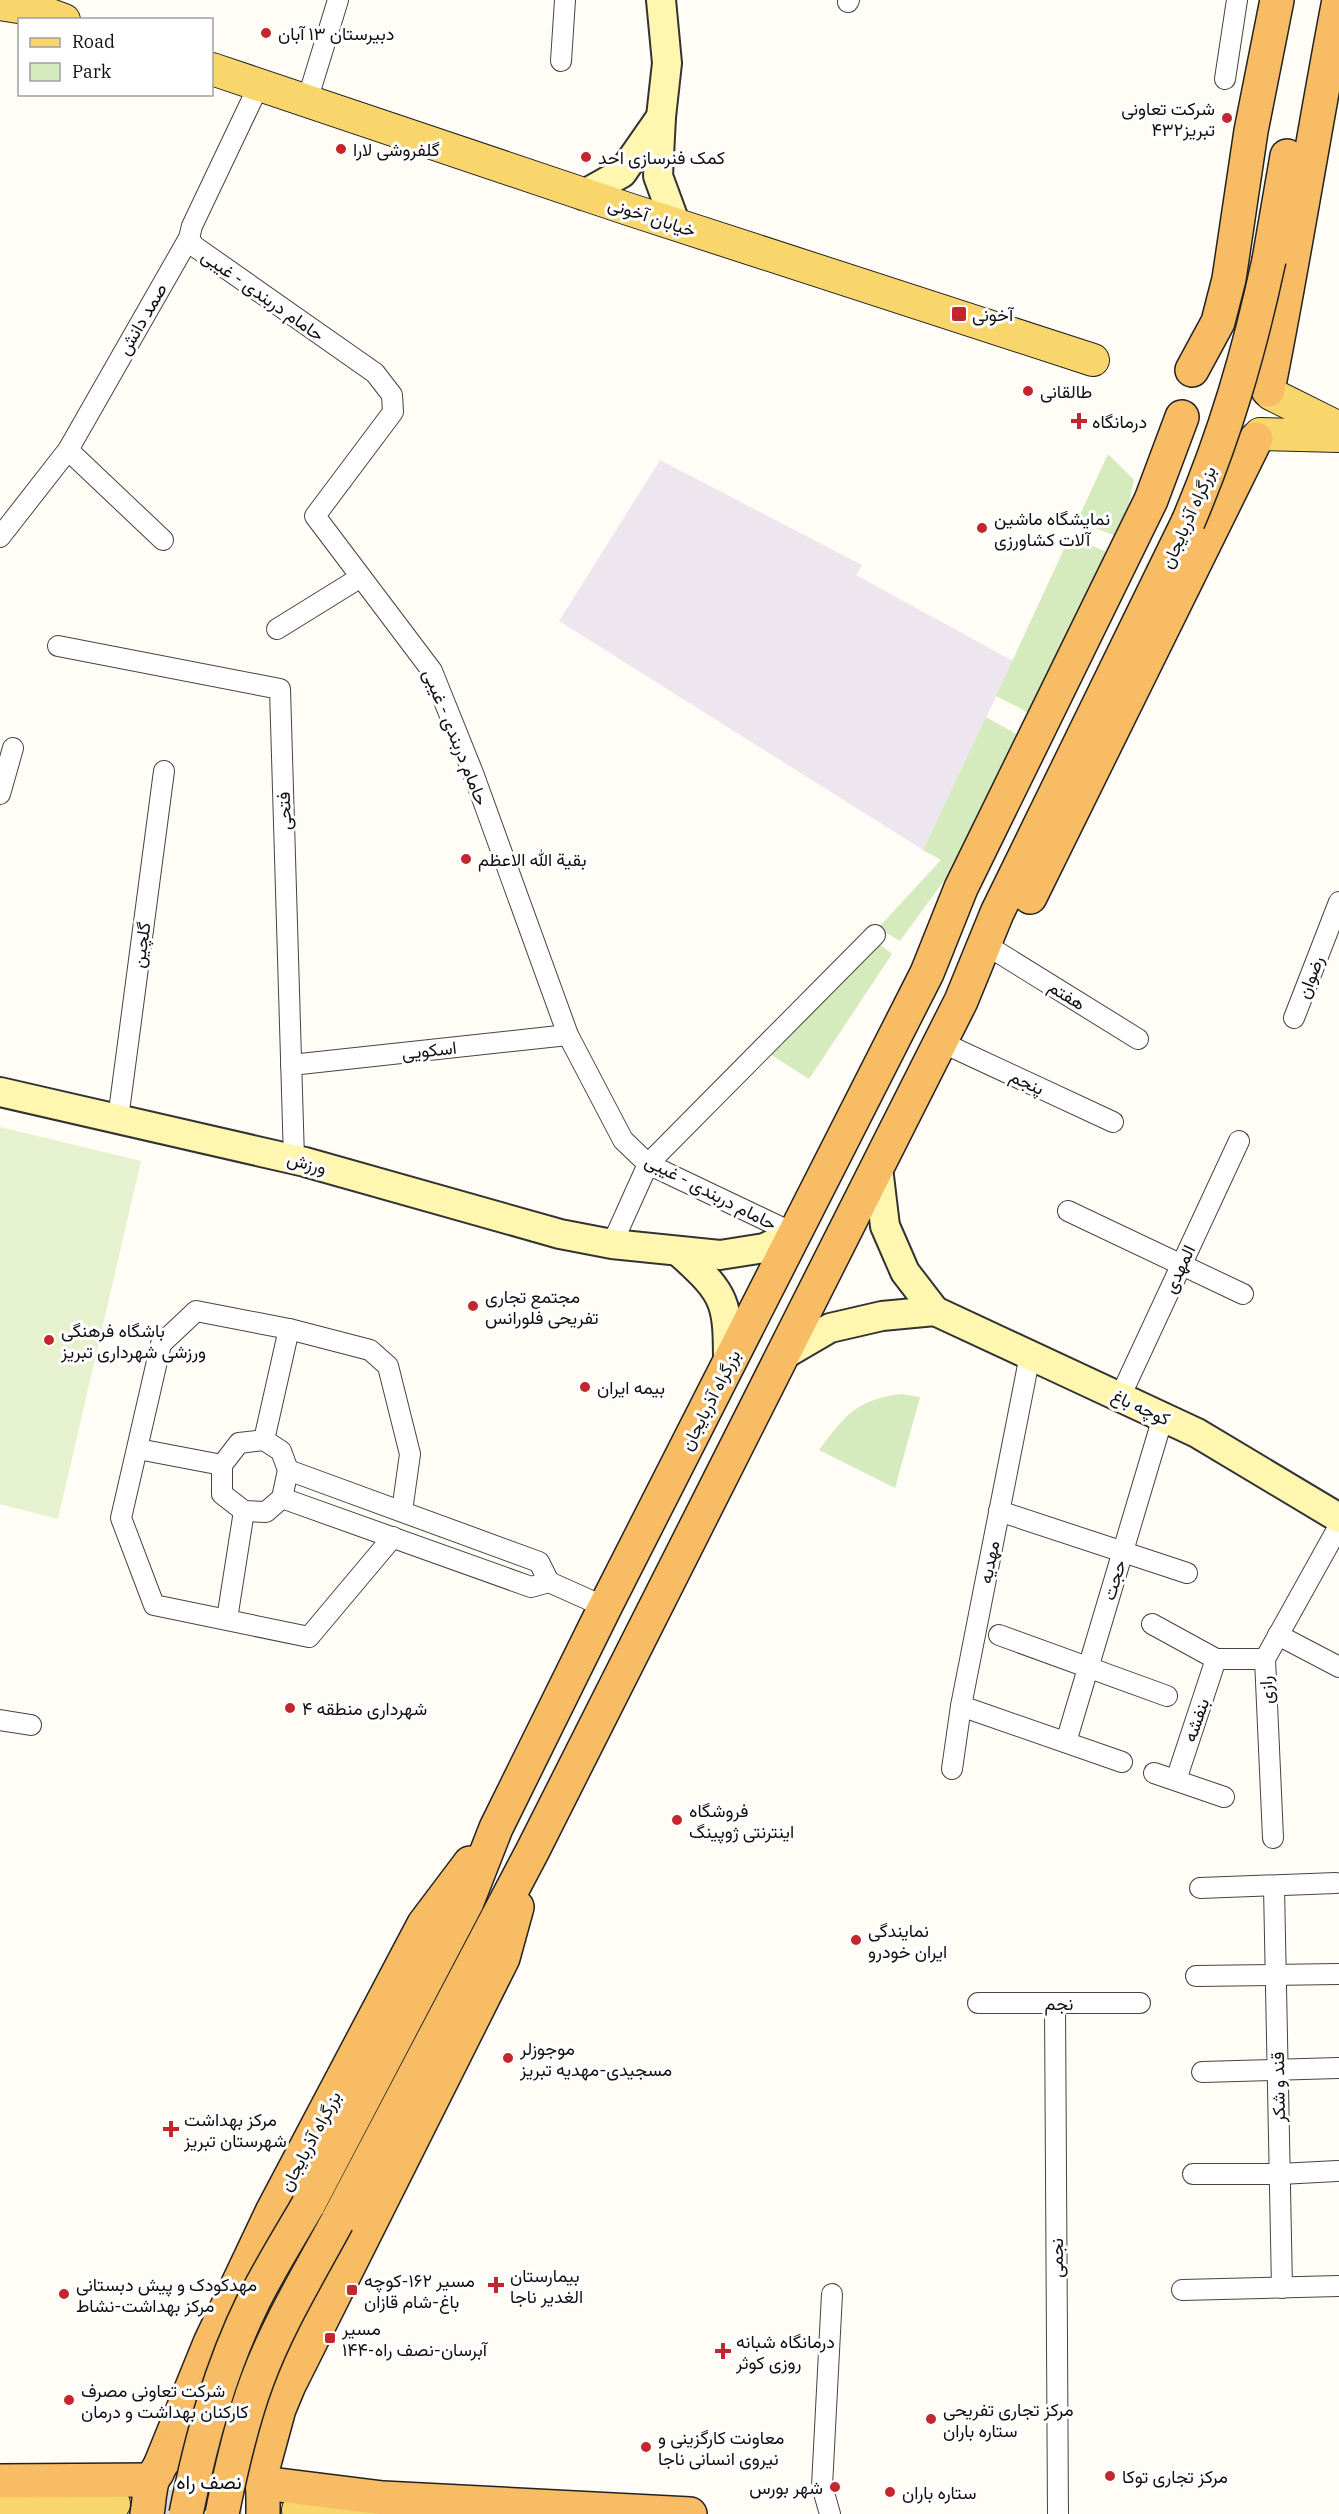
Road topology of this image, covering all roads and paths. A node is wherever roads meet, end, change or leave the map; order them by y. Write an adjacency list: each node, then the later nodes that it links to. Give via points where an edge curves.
1 (338, 0): 15 (street)
2 (565, 0): 11 (street)
3 (661, 0): 16 (main road, via 667,63)
4 (1237, 0): 13 (street)
5 (1277, 0): 20 (highway, بزرگراه آذربایجان, via 1251,131)
6 (1297, 0): 20 (highway, بزرگراه آذربایجان)
7 (1317, 0): 20 (highway, بزرگراه آذربایجان)
8 (1339, 0): 21 (highway)
9 (0, 4): 10 (main road)
10 (46, 10)
11 (561, 61)
12 (213, 69): 14 (main road, خیابان آخونی)
13 (1225, 80)
14 (259, 85): 15 (main road, خیابان آخونی); 19 (street, صمد دانش)
15 (307, 101): 17 (main road, خیابان آخونی)
16 (661, 117): 17 (main road, via 622,173); 18 (main road, via 658,176)
17 (583, 195): 18 (main road, خیابان آخونی)
18 (676, 225): 22 (main road, خیابان آخونی)
19 (189, 238): 29 (street, صمد دانش); 33 (street, حامام دربندی - غیبی, via 194,246 375,373 392,395 393,412 315,516)
20 (1249, 265): 21 (highway, via 1236,298 1253,308 1274,306); 23 (highway, بزرگراه آذربایجان); 30 (highway, بزرگراه آذربایجان, via 1216,399 1192,465)
21 (1288, 292): 24 (highway)
22 (1093, 360)
23 (1192, 370): 24 (highway, via 1214,361 1256,375); 25 (highway, via 1180,390)
24 (1269, 392): 26 (main road); 28 (highway, via 1270,418)
25 (1182, 417): 28 (highway, via 1191,433 1233,447); 30 (highway, بزرگراه آذربایجان)
26 (1339, 428)
27 (1339, 436): 28 (main road)
28 (1258, 437): 30 (highway, بزرگراه آذربایجان)
29 (68, 450): 31 (street, صمد دانش); 32 (street)
30 (1180, 516): 41 (highway, بزرگراه آذربایجان, via 1020,917); 42 (highway, بزرگراه آذربایجان, via 997,913); 56 (highway, بزرگراه آذربایجان, via 979,905 927,973)
31 (0, 537)
32 (163, 540)
33 (361, 577): 34 (street); 44 (street, حامام دربندی - غیبی, via 432,671)
34 (278, 628)
35 (58, 646): 47 (street, فتحی, via 280,689)
36 (13, 748): 38 (street)
37 (164, 771): 49 (street, گلچین)
38 (0, 794)
39 (1339, 902): 43 (street, رضوان)
40 (876, 935): 53 (street)
41 (996, 951): 42 (highway, بزرگراه آذربایجان); 45 (street, هفتم)
42 (961, 1001): 46 (highway, بزرگراه آذربایجان)
43 (1294, 1018)
44 (568, 1035): 47 (street, اسکویی); 53 (street, حامام دربندی - غیبی, via 623,1140)
45 (1138, 1039)
46 (941, 1042): 50 (street, پنجم); 54 (highway, بزرگراه آذربایجان)
47 (291, 1065): 52 (street, فتحی)
48 (0, 1092): 49 (main road, ورزش)
49 (118, 1119): 52 (main road, ورزش)
50 (1113, 1122)
51 (1239, 1141): 59 (street, المهدی)
52 (294, 1159): 57 (main road, ورزش, via 560,1234)
53 (648, 1164): 56 (street, حامام دربندی - غیبی); 57 (street)
54 (878, 1168): 61 (main road, via 885,1226 904,1272); 64 (highway, بزرگراه آذربایجان)
55 (1068, 1211): 59 (street)
56 (795, 1234): 58 (main road, ورزش, via 764,1248 720,1255); 65 (highway, بزرگراه آذربایجان)
57 (612, 1244): 58 (main road, ورزش)
58 (679, 1252): 65 (main road, via 719,1293 727,1314)
59 (1181, 1264): 60 (street); 66 (street, المهدی)
60 (1243, 1294)
61 (935, 1311): 63 (main road, کوچه باغ); 64 (main road, via 882,1316 830,1328)
62 (289, 1329): 68 (street); 69 (street, via 196,1311 161,1344); 74 (street, via 370,1350 388,1366 410,1454)
63 (1030, 1355): 66 (main road, کوچه باغ); 75 (street, مهدیه)
64 (782, 1356): 103 (highway, بزرگراه آذربایجان)
65 (728, 1366): 82 (highway, بزرگراه آذربایجان)
66 (1120, 1397): 67 (main road, کوچه باغ)
67 (1162, 1417): 76 (main road, کوچه باغ, via 1197,1433); 79 (street, حجت)
68 (264, 1440): 70 (street, via 239,1443); 71 (street, via 281,1451)
69 (138, 1449): 70 (street); 83 (street, via 121,1518 154,1605)
70 (222, 1465): 73 (street, via 222,1494)
71 (288, 1470): 72 (street); 74 (street)
72 (282, 1498): 73 (street, via 266,1512); 78 (street)
73 (244, 1511): 83 (street)
74 (402, 1511): 81 (street, via 539,1562)
75 (999, 1511): 79 (street); 92 (street, مهدیه)
76 (1339, 1518)
77 (1339, 1526): 86 (street, رازی)
78 (393, 1537): 81 (street, via 531,1587); 83 (street, via 309,1637)
79 (1123, 1551): 80 (street); 89 (street, حجت)
80 (1187, 1573)
81 (549, 1582): 82 (street)
82 (605, 1606): 101 (highway, بزرگراه آذربایجان)
83 (227, 1619)
84 (1152, 1624): 87 (street)
85 (999, 1635): 89 (street)
86 (1278, 1635): 88 (street, رازی); 90 (street)
87 (1216, 1659): 88 (street); 99 (street, بنفشه)
88 (1264, 1659): 102 (street, رازی)
89 (1088, 1667): 91 (street); 95 (street, حجت)
90 (1339, 1667)
91 (1167, 1696)
92 (961, 1706): 95 (street); 97 (street, مهدیه)
93 (0, 1720): 94 (street)
94 (31, 1725)
95 (1066, 1742): 96 (street)
96 (1122, 1762)
97 (952, 1769)
98 (1154, 1773): 99 (street)
99 (1176, 1780): 100 (street)
100 (1224, 1797)
101 (496, 1828): 119 (highway, بزرگراه آذربایجان, via 424,1924); 132 (highway, بزرگراه آذربایجان, bridge, via 467,1902 254,2300 224,2369 201,2442)
102 (1273, 1838)
103 (533, 1850): 120 (highway, بزرگراه آذربایجان, via 503,1958); 133 (highway, بزرگراه آذربایجان, bridge, via 288,2313 257,2380)
104 (1336, 1883): 105 (street)
105 (1274, 1887): 106 (street); 109 (street, قند و شکر)
106 (1200, 1888)
107 (1338, 1974): 109 (street)
108 (1196, 1976): 109 (street)
109 (1276, 1976): 114 (street, قند و شکر)
110 (978, 2003): 111 (street, نجم)
111 (1055, 2003): 112 (street, نجم); 137 (street, نجمی)
112 (1140, 2003)
113 (1338, 2068): 114 (street)
114 (1278, 2070): 115 (street); 118 (street, قند و شکر)
115 (1202, 2072)
116 (1337, 2171): 118 (street)
117 (1193, 2174): 118 (street)
118 (1280, 2174): 122 (street, قند و شکر)
119 (272, 2212): 120 (highway, via 279,2237 298,2257 326,2264); 125 (highway, بزرگراه آذربایجان, via 224,2313)
120 (352, 2257): 127 (highway, بزرگراه آذربایجان, via 279,2409)
121 (1339, 2286): 122 (street)
122 (1282, 2288): 123 (street)
123 (1182, 2290)
124 (832, 2294): 136 (street, via 822,2486)
125 (155, 2477): 126 (highway); 127 (highway, via 172,2450 190,2435 217,2432 241,2441 256,2458); 131 (highway)
126 (0, 2481)
127 (262, 2491): 135 (highway)
128 (0, 2500): 129 (main road)
129 (114, 2504)
130 (298, 2510): 134 (main road)
131 (147, 2514)
132 (186, 2514)
133 (222, 2514)
134 (419, 2514)
135 (690, 2514)
136 (830, 2514)
137 (1058, 2514)

